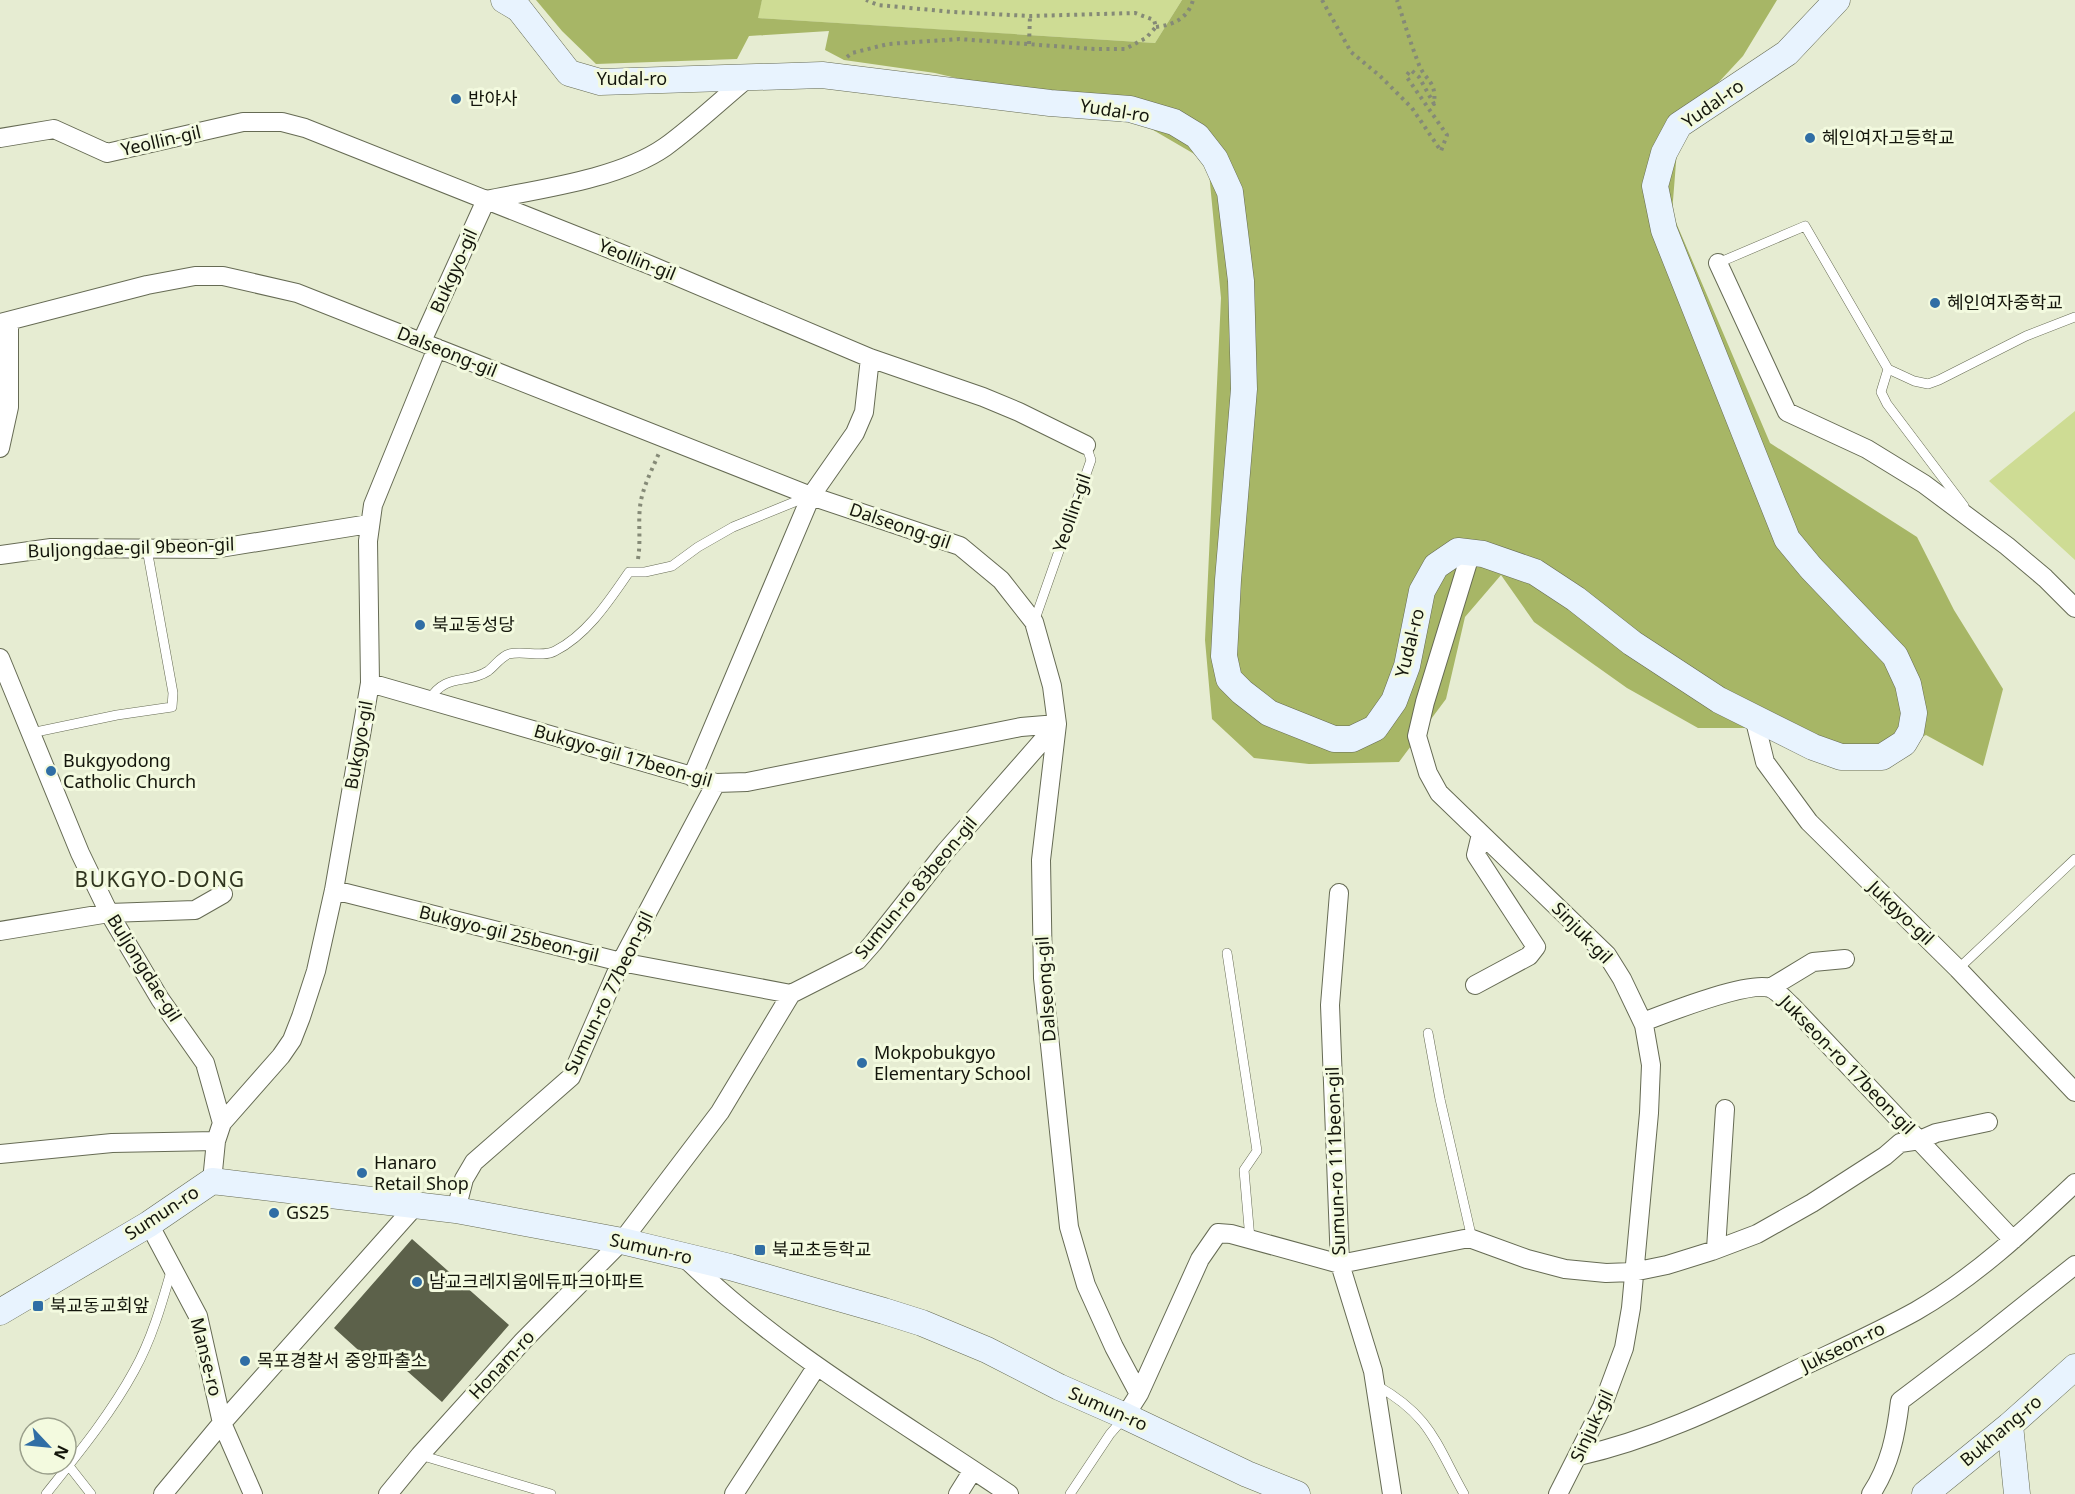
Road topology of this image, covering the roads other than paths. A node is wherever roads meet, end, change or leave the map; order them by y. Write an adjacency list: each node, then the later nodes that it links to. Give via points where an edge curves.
1 (504, 0): 3 (street, Yudal-ro, via 519,9 569,73 600,82)
2 (1837, 0): 25 (street, Yudal-ro, via 1786,53 1679,125 1664,153 1655,186 1664,231 1787,539 1895,656 1908,684 1914,713 1904,743 1882,758 1841,757)
3 (749, 77): 5 (street, via 664,148 633,164); 18 (street, Yudal-ro, via 822,75 1130,109 1174,122 1197,136 1215,159 1230,192 1241,281 1244,389 1224,656 1229,679 1269,713 1334,739 1352,739 1375,728 1394,701 1407,666 1422,591 1431,574 1458,551)
4 (0, 138): 5 (street, Yeollin-gil, via 54,129 107,153 243,122 282,122)
5 (486, 200): 9 (street, Bukgyo-gil); 10 (street, Yeollin-gil)
6 (1718, 263): 11 (lane, via 1805,226); 16 (street, via 1787,412 1867,449)
7 (2075, 317): 11 (lane, via 2026,336 1928,384)
8 (4, 322): 9 (street, Dalseong-gil, via 147,285 195,276 223,276 297,293); 13 (street, via 9,406)
9 (430, 344): 14 (street, Dalseong-gil); 15 (street, Bukgyo-gil)
10 (870, 358): 12 (street, Yeollin-gil, via 992,401); 14 (street, via 860,423)
11 (1888, 369): 16 (lane, via 1881,392 1887,404)
12 (1086, 445): 21 (lane, Yeollin-gil, via 1091,460)
13 (0, 448)
14 (811, 496): 21 (street, Dalseong-gil, via 960,546 1001,580); 24 (lane, via 733,527 672,566 629,572 582,631 552,653 508,654 487,672 436,689); 28 (street)
15 (369, 524): 17 (street, Buljongdae-gil 9beon-gil, via 213,549); 23 (street, Bukgyo-gil)
16 (1980, 526): 20 (street, via 2035,569)
17 (147, 549): 19 (street, Buljongdae-gil 9beon-gil, via 51,548); 27 (lane, via 172,708)
18 (1472, 552): 25 (street, Yudal-ro, via 1535,572 1632,643 1719,700); 30 (street, Sinjuk-gil, via 1417,736 1439,794)
19 (0, 555)
20 (2075, 608)
21 (1034, 622): 26 (street, Dalseong-gil, via 1052,686)
22 (0, 658): 27 (street, Buljongdae-gil)
23 (370, 683): 24 (street, Bukgyo-gil 17beon-gil); 32 (street, Bukgyo-gil)
24 (429, 700): 28 (street, Bukgyo-gil 17beon-gil)
25 (1754, 717): 40 (street, Jukgyo-gil, via 1765,762 1809,822)
26 (1057, 724): 29 (street, Bukgyo-gil 17beon-gil, via 1021,727 747,782); 43 (street, Sumun-ro 83beon-gil, via 945,852 858,960); 72 (street, Dalseong-gil, via 1041,860 1043,978 1070,1227 1086,1286)
27 (31, 733): 35 (street, Buljongdae-gil)
28 (692, 777): 29 (street, Bukgyo-gil 17beon-gil)
29 (716, 783): 39 (street, Sumun-ro 77beon-gil)
30 (1481, 834): 41 (street, via 1476,855 1536,947 1529,956); 44 (street, Sinjuk-gil, via 1607,955)
31 (2075, 860): 40 (lane)
32 (334, 890): 39 (street, Bukgyo-gil 25beon-gil); 49 (street, Bukgyo-gil, via 316,971 292,1040)
33 (224, 894): 35 (street, via 195,910)
34 (1339, 894): 64 (street, Sumun-ro 111beon-gil, via 1330,1005)
35 (109, 913): 36 (street); 49 (street, Buljongdae-gil, via 160,999 206,1063)
36 (0, 931)
37 (1227, 953): 58 (lane, via 1257,1150 1244,1170)
38 (1845, 959): 42 (street, via 1813,962)
39 (621, 962): 43 (street, Bukgyo-gil 25beon-gil); 56 (street, Sumun-ro 77beon-gil, via 571,1077 474,1162 464,1179)
40 (1958, 969): 46 (street, Jukgyo-gil)
41 (1475, 985)
42 (1770, 988): 44 (street, Jukseon-ro 17beon-gil, via 1742,990); 50 (street, Jukseon-ro 17beon-gil, via 1792,1006)
43 (791, 994): 61 (street, via 720,1112)
44 (1642, 1022): 67 (street, Sinjuk-gil, via 1651,1065)
45 (1428, 1033): 59 (lane)
46 (2075, 1092)
47 (1725, 1108): 62 (street)
48 (1988, 1122): 50 (street)
49 (222, 1123): 51 (street)
50 (1920, 1140): 60 (street, Jukseon-ro 17beon-gil); 62 (street, via 1900,1143 1812,1203 1757,1234)
51 (216, 1141): 52 (street, via 112,1143); 53 (street)
52 (0, 1154)
53 (212, 1180): 55 (street, Sumun-ro); 57 (street, Sumun-ro)
54 (2075, 1183): 60 (street, Jukseon-ro)
55 (416, 1205): 56 (street, Sumun-ro); 74 (street)
56 (456, 1210): 61 (street, Sumun-ro)
57 (149, 1224): 66 (street, Manse-ro); 68 (street, Sumun-ro)
58 (1250, 1239): 64 (street); 72 (street, via 1218,1233 1200,1259)
59 (1472, 1239): 64 (street); 67 (street, via 1565,1269)
60 (2013, 1240): 78 (street, Jukseon-ro, via 1917,1310 1732,1402 1633,1443)
61 (622, 1241): 63 (street, Sumun-ro); 77 (street, Honam-ro)
62 (1716, 1249): 67 (street)
63 (684, 1256): 69 (street, via 715,1288); 73 (street, Sumun-ro, via 922,1323)
64 (1340, 1264): 71 (street, Sumun-ro 111beon-gil)
65 (2075, 1265): 96 (street, via 1900,1401 1891,1455)
66 (172, 1266): 74 (street, Manse-ro, via 198,1316); 76 (lane, via 155,1324 134,1372)
67 (1633, 1272): 78 (street, Sinjuk-gil, via 1624,1348)
68 (0, 1312)
69 (817, 1366): 79 (street); 88 (street)
70 (2075, 1367): 75 (street, Bukhang-ro)
71 (1376, 1386): 93 (street, Sumun-ro 111beon-gil); 94 (lane, via 1401,1401 1428,1427)
72 (1139, 1394): 73 (street)
73 (1125, 1416): 91 (lane); 92 (street, Sumun-ro)
74 (222, 1423): 84 (street); 85 (street, Manse-ro)
75 (2010, 1425): 97 (street, Bukhang-ro); 98 (street)
76 (78, 1453)
77 (420, 1455): 86 (street, Honam-ro); 87 (lane)
78 (1579, 1456): 95 (street, Sinjuk-gil)
79 (973, 1470): 89 (street); 90 (street)
80 (61, 1476): 82 (lane)
81 (77, 1476): 83 (lane)
82 (46, 1494)
83 (91, 1494)
84 (163, 1494)
85 (253, 1494)
86 (388, 1494)
87 (551, 1494)
88 (734, 1494)
89 (958, 1494)
90 (1009, 1494)
91 (1070, 1494)
92 (1297, 1494)
93 (1392, 1494)
94 (1464, 1494)
95 (1558, 1494)
96 (1871, 1494)
97 (1925, 1494)
98 (2017, 1494)

